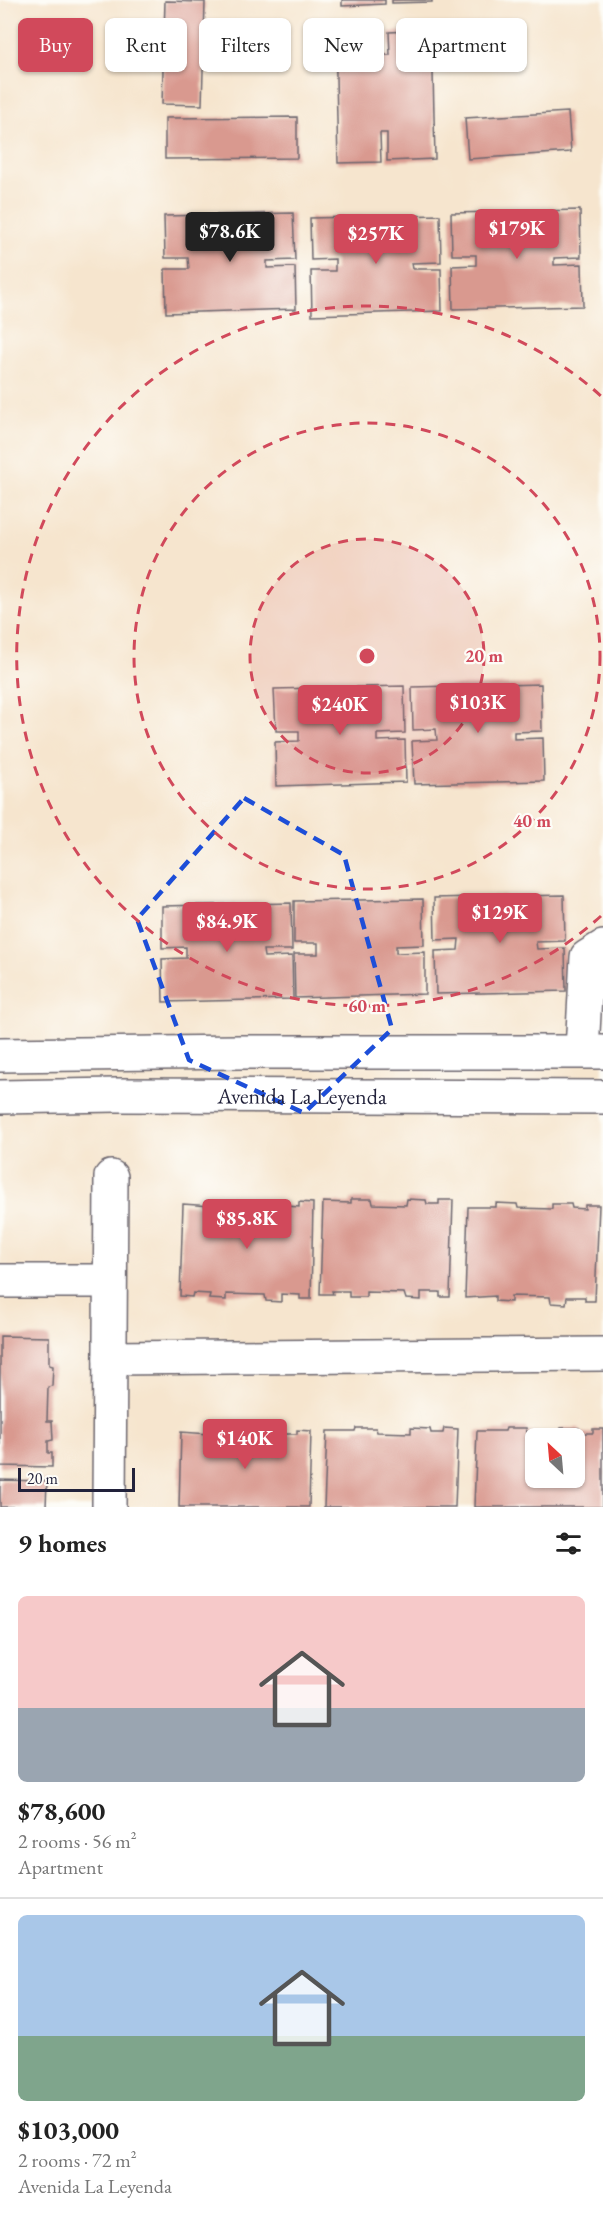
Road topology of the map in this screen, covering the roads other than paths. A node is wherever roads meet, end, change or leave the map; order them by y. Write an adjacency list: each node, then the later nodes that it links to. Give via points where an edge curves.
1 (603, 946): 2 (street, via 587,957)
2 (592, 1052): 3 (street, Avenida La Leyenda)
3 (0, 1055)
4 (0, 1097): 5 (street, Avenida La Leyenda)
5 (603, 1097)
6 (111, 1177): 8 (street)
7 (0, 1281): 8 (street)
8 (109, 1281): 10 (street)
9 (603, 1354): 10 (street)
10 (110, 1358): 11 (street)
11 (110, 1507)

